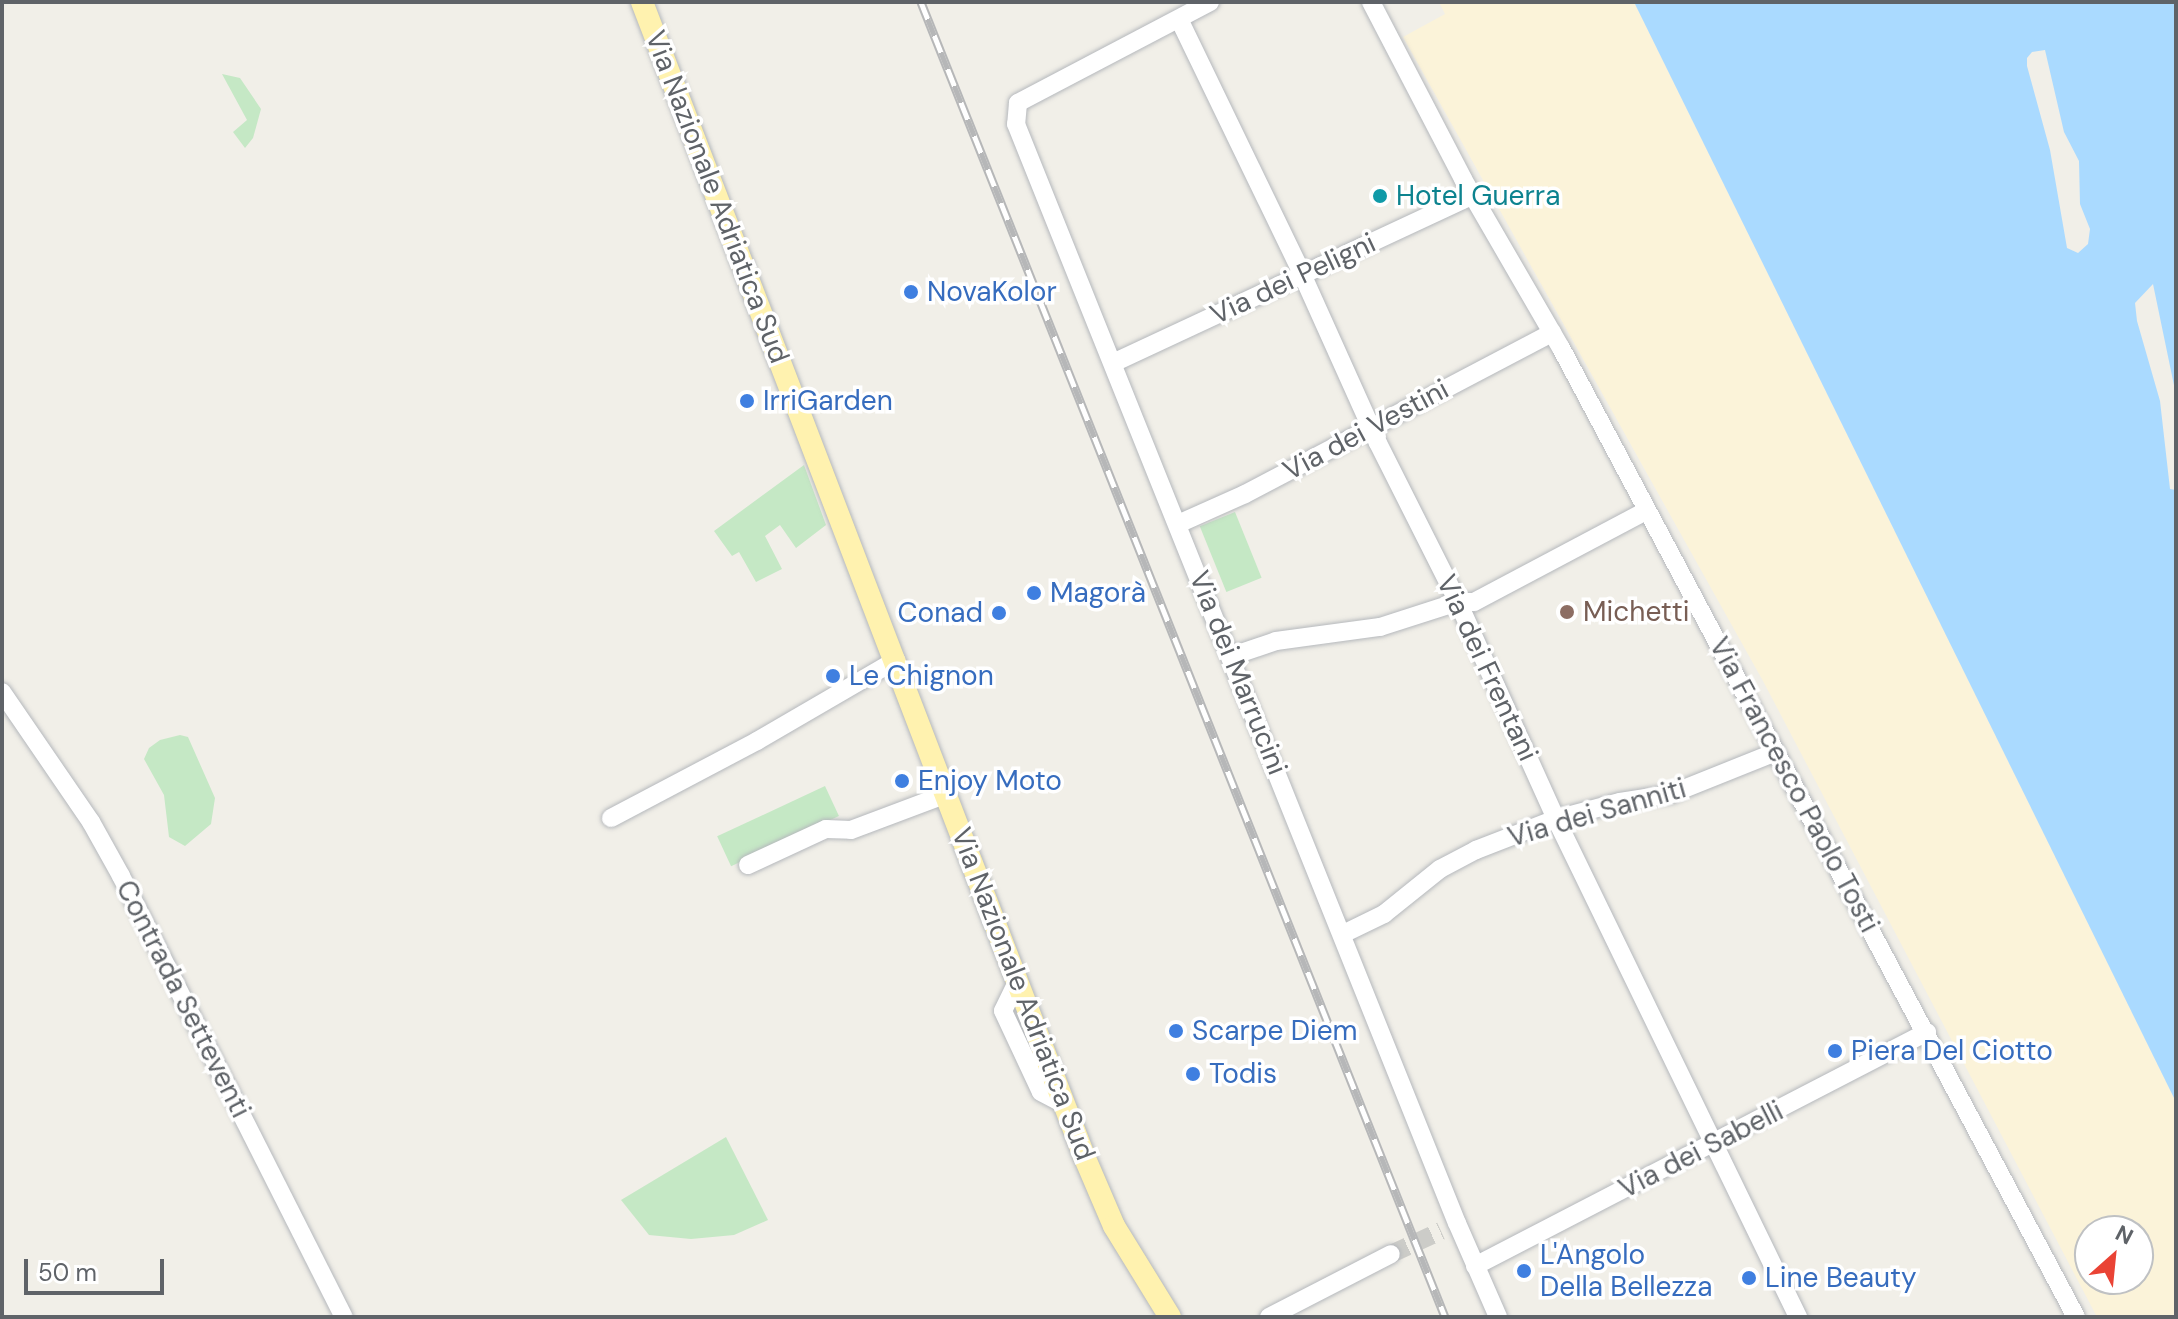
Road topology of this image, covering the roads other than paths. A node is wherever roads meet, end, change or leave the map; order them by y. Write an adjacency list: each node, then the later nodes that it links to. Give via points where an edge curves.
1 (642, 2): 14 (main road, Via Nazionale Adriatica Sud)
2 (1210, 2): 4 (street)
3 (1371, 2): 5 (street, Via Francesco Paolo Tosti)
4 (1179, 19): 6 (street, Via dei Frentani); 8 (street, Via dei Marrucini, via 1018,103 1016,124)
5 (1473, 195): 6 (street, Via dei Peligni); 7 (street, Via Francesco Paolo Tosti)
6 (1302, 274): 8 (street, Via dei Peligni); 9 (street, Via dei Frentani)
7 (1552, 333): 9 (street, Via dei Vestini); 10 (street, Via Francesco Paolo Tosti)
8 (1113, 363): 11 (street, Via dei Marrucini)
9 (1371, 427): 11 (street, Via dei Vestini); 12 (street, Via dei Frentani)
10 (1646, 511): 12 (street, via 1474,602); 16 (street, Via Francesco Paolo Tosti)
11 (1178, 524): 13 (street, Via dei Marrucini)
12 (1458, 602): 13 (street, via 1380,627 1276,641); 19 (street, Via dei Frentani)
13 (1232, 656): 21 (street, Via dei Marrucini)
14 (896, 660): 17 (main road, Via Nazionale Adriatica Sud); 18 (street)
15 (2, 692): 26 (street, Contrada Setteventi, via 91,822 121,876)
16 (1776, 752): 19 (street, Via dei Sanniti, via 1671,794); 22 (street, Via Francesco Paolo Tosti)
17 (947, 794): 20 (street, via 851,830 826,829); 27 (main road, Via Nazionale Adriatica Sud, via 1114,1226)
18 (611, 818)
19 (1556, 819): 21 (street, Via dei Sanniti, via 1440,869 1384,914); 23 (street, Via dei Frentani)
20 (748, 865)
21 (1343, 934): 25 (street, Via dei Marrucini, via 1449,1227)
22 (1927, 1032): 23 (street, Via dei Sabelli); 31 (street, Via Francesco Paolo Tosti)
23 (1714, 1144): 25 (street, Via dei Sabelli); 30 (street, Via dei Frentani)
24 (1391, 1254): 28 (street)
25 (1475, 1266): 29 (street, Via dei Marrucini)
26 (344, 1317)
27 (1170, 1317)
28 (1269, 1317)
29 (1498, 1317)
30 (1798, 1317)
31 (2076, 1317)

